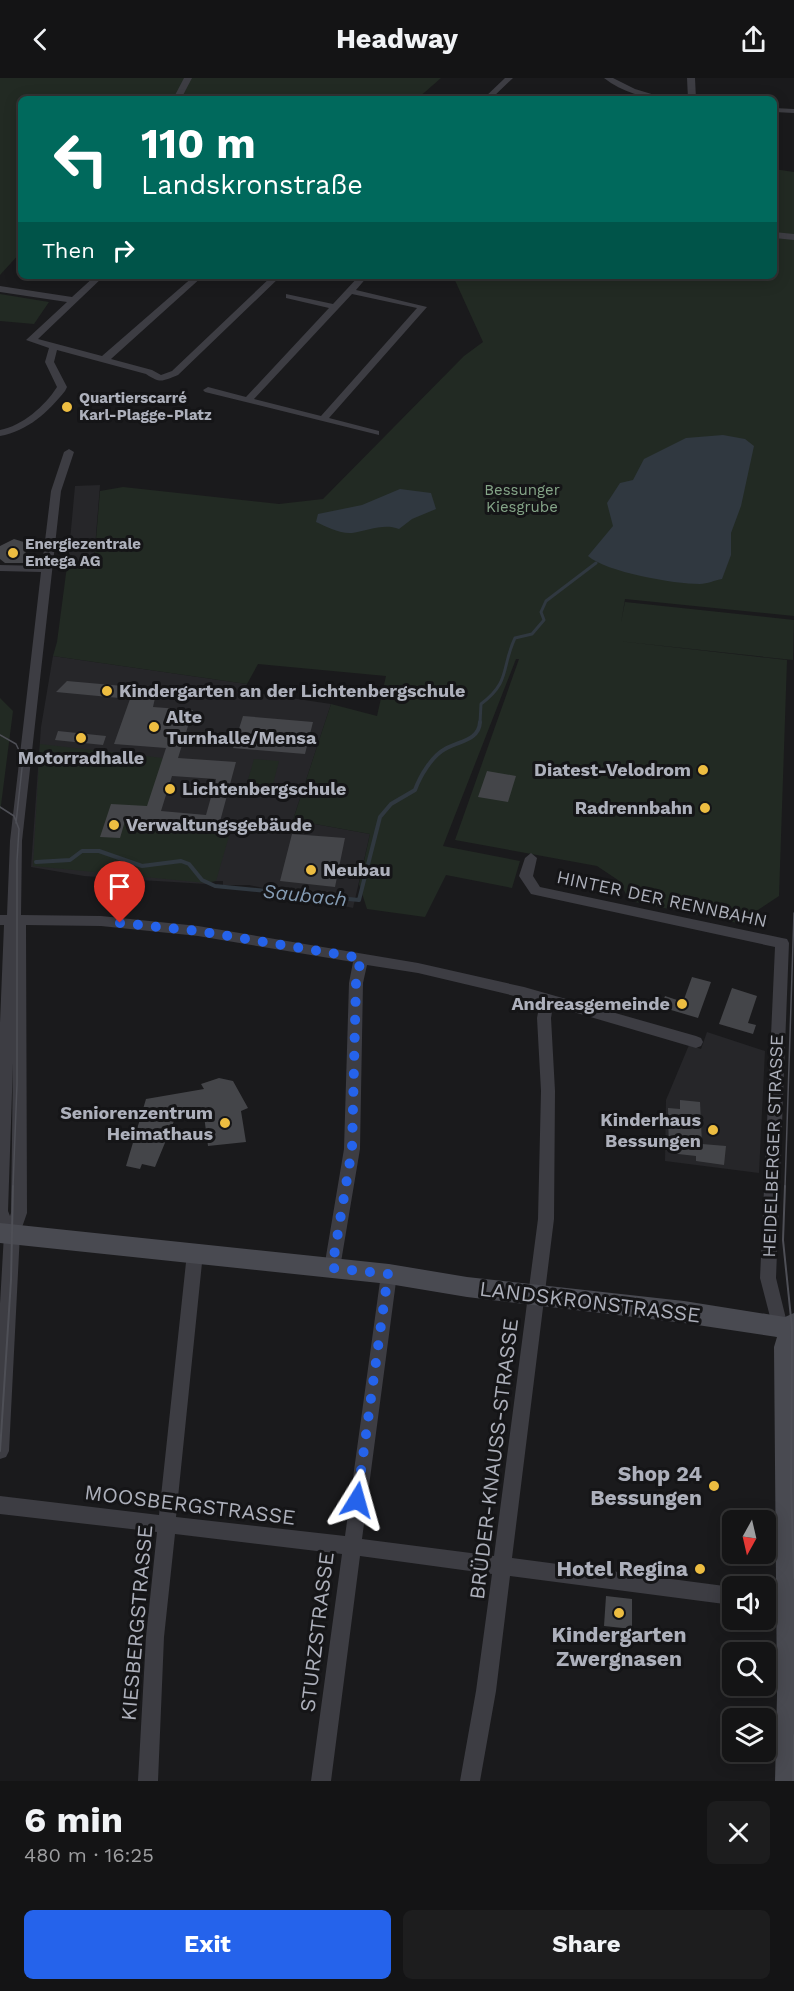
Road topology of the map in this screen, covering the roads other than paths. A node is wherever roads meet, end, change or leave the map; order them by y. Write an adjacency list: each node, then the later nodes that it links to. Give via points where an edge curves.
1 (189, 78): 5 (street)
2 (509, 78): 6 (street)
3 (608, 78): 7 (street)
4 (691, 78): 8 (street)
5 (179, 96)
6 (490, 96)
7 (652, 96)
8 (692, 96)
9 (777, 110): 10 (street)
10 (794, 111)
11 (777, 235): 12 (street)
12 (794, 237)
13 (96, 279): 20 (street)
14 (196, 279): 23 (street)
15 (274, 279): 23 (street, via 175,373 160,379 149,372)
16 (361, 279): 18 (street)
17 (0, 289): 20 (street)
18 (351, 291): 21 (street); 26 (street, via 423,307)
19 (289, 296): 21 (street)
20 (72, 300): 22 (street, via 31,338)
21 (336, 307): 25 (street)
22 (54, 347): 23 (street); 27 (street, via 49,358 62,387 60,391 29,421)
23 (104, 360)
24 (208, 390): 25 (street)
25 (248, 400): 26 (street)
26 (323, 418): 28 (street)
27 (0, 433)
28 (376, 433)
29 (69, 452): 31 (street, via 56,491)
30 (0, 568): 31 (street)
31 (48, 569): 33 (street, via 16,841)
32 (531, 858): 34 (street, HINTER DER RENNBAHN, via 526,876 536,891)
33 (11, 919): 35 (street, via 100,921 198,931); 38 (street, via 21,929 19,1214)
34 (782, 943): 43 (street, HEIDELBERGER STRASSE, via 768,1278)
35 (361, 958): 36 (street, via 451,974); 40 (street, via 356,983 352,1149)
36 (547, 999): 37 (street); 42 (street, BRÜDER-KNAUSS-STRASSE, via 544,1018 548,1159)
37 (696, 1042)
38 (6, 1233): 39 (main road, LANDSKRONSTRASSE); 44 (street)
39 (195, 1253): 40 (main road, LANDSKRONSTRASSE); 46 (street, KIESBERGSTRASSE)
40 (332, 1268): 41 (main road, LANDSKRONSTRASSE)
41 (388, 1274): 42 (main road, LANDSKRONSTRASSE); 47 (street, STURZSTRASSE)
42 (538, 1291): 43 (main road, LANDSKRONSTRASSE); 48 (street, BRÜDER-KNAUSS-STRASSE)
43 (788, 1326): 50 (main road, HEIDELBERGER STRASSE)
44 (0, 1451)
45 (0, 1505): 46 (street, MOOSBERGSTRASSE)
46 (168, 1525): 47 (street, MOOSBERGSTRASSE); 51 (street, KIESBERGSTRASSE, via 155,1637)
47 (351, 1546): 48 (street, MOOSBERGSTRASSE); 52 (street, STURZSTRASSE)
48 (503, 1567): 49 (street, MOOSBERGSTRASSE); 53 (street, BRÜDER-KNAUSS-STRASSE)
49 (722, 1595)
50 (783, 1604): 54 (main road, HEIDELBERGER STRASSE)
51 (148, 1781)
52 (321, 1781)
53 (470, 1781)
54 (789, 1781)

